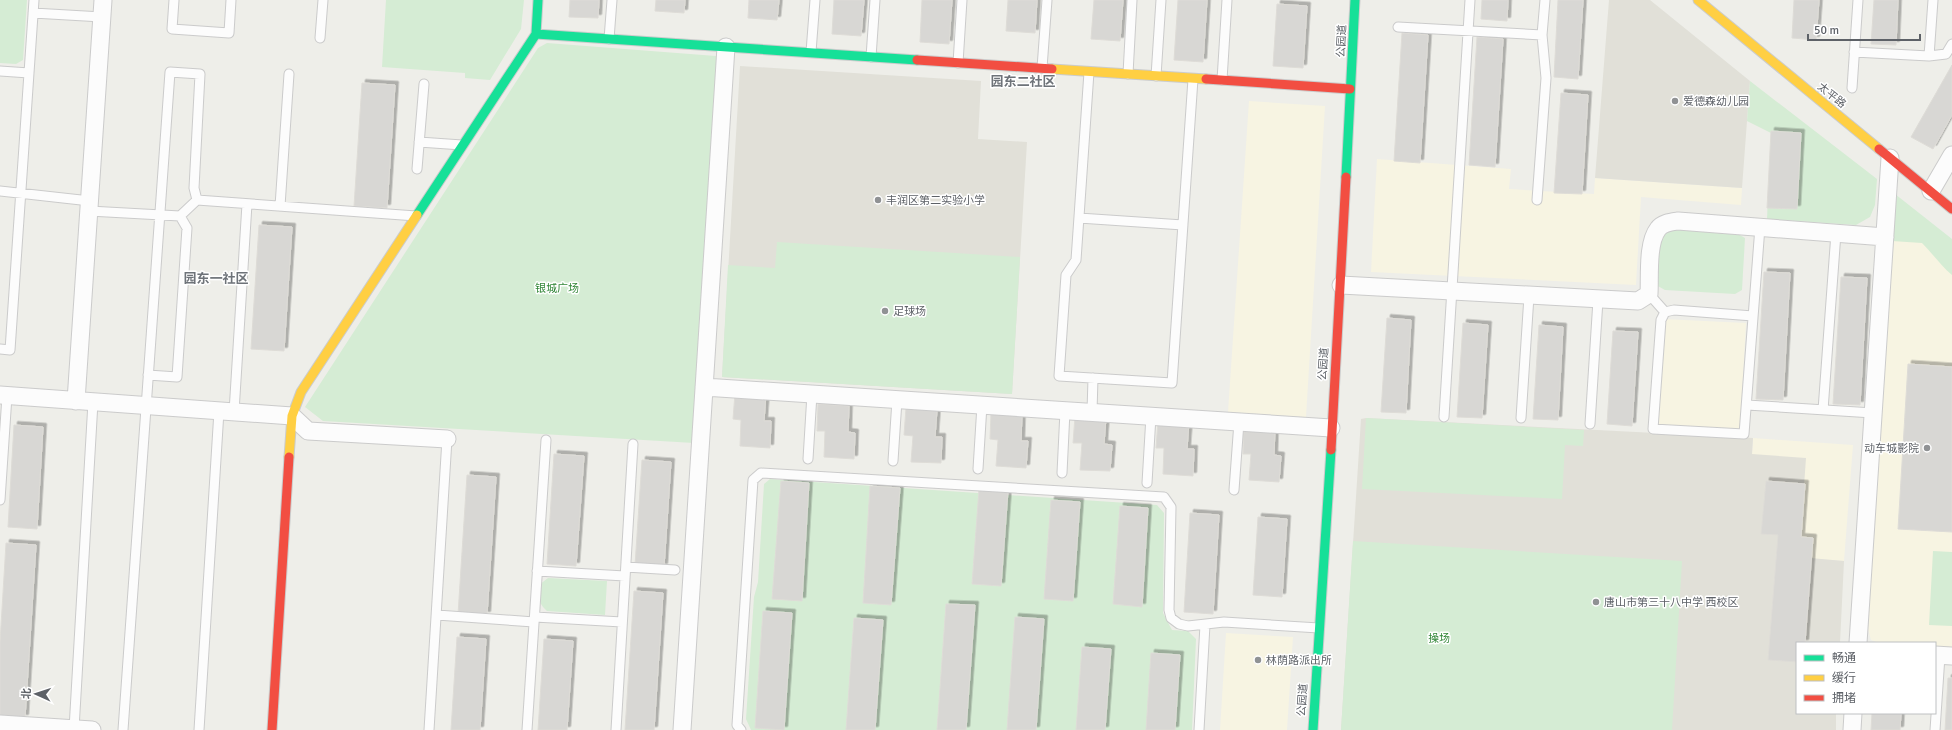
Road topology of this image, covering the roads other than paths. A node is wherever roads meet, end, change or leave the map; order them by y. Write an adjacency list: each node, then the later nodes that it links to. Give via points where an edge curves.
1 (34, 0): 21 (lane)
2 (104, 0): 22 (street)
3 (174, 0): 4 (lane, via 172,29 228,33)
4 (231, 0)
5 (322, 0): 27 (lane)
6 (538, 0): 25 (street)
7 (612, 0): 28 (lane)
8 (814, 0): 32 (lane)
9 (875, 0): 34 (lane)
10 (962, 0): 35 (lane)
11 (1047, 0): 36 (lane)
12 (1132, 0): 41 (lane)
13 (1160, 0): 42 (lane)
14 (1227, 0): 44 (lane)
15 (1355, 0): 47 (street, 公园道)
16 (1470, 0): 24 (lane)
17 (1545, 0): 26 (lane)
18 (1698, 0): 51 (street, 太平路)
19 (1858, 0): 31 (lane)
20 (1933, 0): 33 (lane)
21 (33, 12): 22 (lane); 39 (lane)
22 (102, 17): 59 (street)
23 (1398, 27): 24 (lane)
24 (1468, 32): 26 (lane); 71 (lane)
25 (536, 34): 28 (street); 49 (street)
26 (1542, 35): 57 (lane, via 1546,78)
27 (320, 38)
28 (610, 39): 30 (street)
29 (1952, 44): 33 (lane, via 1946,54)
30 (726, 47): 32 (street); 80 (street)
31 (1854, 52): 33 (lane); 46 (lane)
32 (810, 53): 34 (street)
33 (1929, 56)
34 (871, 57): 35 (street)
35 (958, 62): 36 (street)
36 (1042, 68): 38 (street)
37 (0, 71): 39 (lane)
38 (1089, 72): 41 (street); 65 (lane)
39 (29, 73): 55 (lane)
40 (289, 74): 60 (lane)
41 (1128, 74): 42 (street)
42 (1156, 76): 43 (street)
43 (1193, 78): 44 (street); 66 (lane)
44 (1222, 80): 47 (street)
45 (424, 84): 48 (lane)
46 (1852, 88)
47 (1350, 89): 70 (street, 公园道)
48 (419, 142): 49 (lane); 52 (lane)
49 (463, 145): 64 (street)
50 (1952, 155): 54 (street)
51 (1890, 158): 54 (street, 太平路); 69 (street)
52 (417, 169)
53 (0, 191): 55 (lane)
54 (1931, 191): 61 (street, 太平路)
55 (21, 193): 59 (lane); 77 (lane, via 10,350)
56 (197, 200): 58 (lane); 62 (lane, via 194,188 200,74 170,72); 63 (lane)
57 (1537, 200)
58 (247, 204): 60 (lane); 90 (lane)
59 (90, 206): 62 (lane); 84 (street)
60 (280, 206): 64 (lane)
61 (1952, 209)
62 (159, 216): 63 (lane); 78 (lane)
63 (180, 216): 78 (lane, via 187,228 177,377)
64 (416, 216): 94 (street, via 301,392)
65 (1079, 218): 66 (lane); 79 (lane, via 1076,260 1066,275 1059,376)
66 (1183, 225): 79 (lane, via 1172,384)
67 (1760, 227): 68 (street); 72 (street, via 1678,221 1658,228 1651,242); 76 (lane)
68 (1836, 234): 69 (street); 89 (lane)
69 (1885, 237): 93 (street)
70 (1341, 286): 71 (street); 100 (street, 公园道)
71 (1453, 292): 73 (street); 96 (lane)
72 (1649, 294): 74 (street, via 1638,301); 75 (lane)
73 (1529, 296): 74 (street); 97 (lane)
74 (1598, 300): 99 (lane)
75 (1665, 312): 76 (lane, via 1674,310); 87 (lane, via 1661,320 1654,428 1744,434)
76 (1753, 316): 87 (lane)
77 (0, 349)
78 (148, 375): 88 (lane)
79 (1093, 378): 92 (lane)
80 (704, 388): 81 (street); 131 (street)
81 (812, 394): 83 (street); 104 (lane)
82 (3, 396): 84 (street); 110 (lane)
83 (897, 400): 86 (street); 105 (lane)
84 (76, 401): 85 (street)
85 (93, 402): 88 (street); 123 (lane)
86 (982, 405): 91 (street); 106 (lane)
87 (1747, 405): 89 (lane)
88 (146, 406): 90 (street); 125 (lane)
89 (1824, 410): 93 (lane)
90 (227, 411): 94 (street); 126 (lane)
91 (1065, 411): 92 (street); 107 (lane)
92 (1092, 412): 95 (street)
93 (1873, 414): 119 (street)
94 (292, 416): 101 (street, via 308,431); 127 (street)
95 (1152, 416): 98 (street); 108 (lane)
96 (1444, 417)
97 (1522, 418)
98 (1239, 422): 100 (street); 109 (lane)
99 (1590, 424)
100 (1331, 428): 118 (street, 公园道)
101 (448, 439): 114 (lane)
102 (546, 440): 112 (lane)
103 (633, 444): 113 (lane)
104 (808, 459)
105 (893, 461)
106 (978, 469)
107 (1062, 473)
108 (1147, 483)
109 (1234, 490)
110 (0, 500)
111 (675, 570): 113 (lane)
112 (537, 571): 113 (lane); 115 (lane)
113 (625, 572): 116 (lane)
114 (436, 615): 115 (lane); 128 (lane)
115 (534, 620): 116 (lane); 129 (lane)
116 (622, 622): 130 (lane)
117 (1206, 625): 118 (lane, via 1224,622); 132 (lane, via 1179,624 1171,618 1169,610 1172,507 1164,497 761,473 753,480 737,724); 133 (lane)
118 (1319, 628): 134 (street, 公园道)
119 (1858, 642)
120 (1942, 656): 136 (lane)
121 (1853, 714): 135 (street)
122 (0, 724): 123 (street)
123 (74, 729): 124 (street)
124 (92, 730)
125 (123, 730)
126 (199, 730)
127 (272, 730)
128 (429, 730)
129 (527, 730)
130 (616, 730)
131 (682, 730)
132 (741, 730)
133 (1199, 730)
134 (1312, 730)
135 (1852, 730)
136 (1935, 730)

